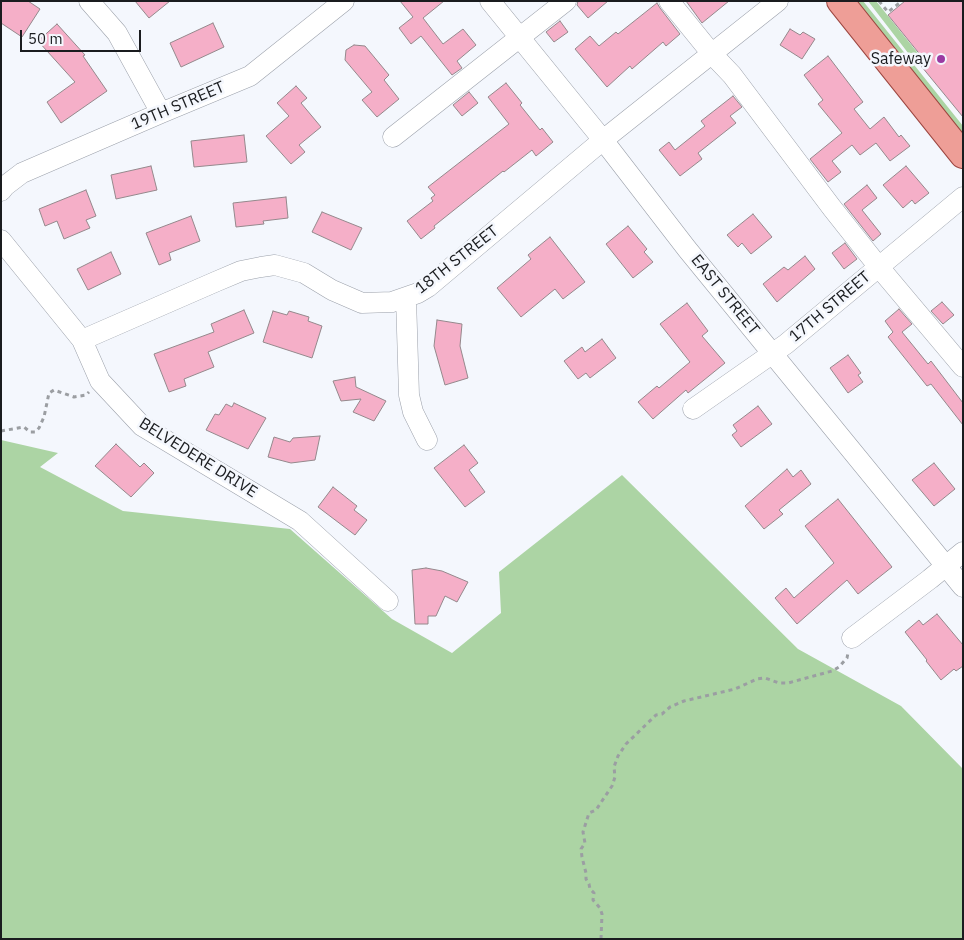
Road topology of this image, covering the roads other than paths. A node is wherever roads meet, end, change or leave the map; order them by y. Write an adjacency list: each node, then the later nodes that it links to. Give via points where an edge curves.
1 (89, 1): 10 (street, via 117,32)
2 (344, 1): 10 (street, 19TH STREET, via 250,76)
3 (490, 1): 8 (street, EAST STREET)
4 (566, 1): 8 (street)
5 (669, 1): 9 (street)
6 (778, 1): 9 (street, 18TH STREET)
7 (840, 1): 13 (main road)
8 (519, 37): 11 (street); 12 (street, EAST STREET)
9 (712, 54): 12 (street, 18TH STREET); 17 (street, via 732,75)
10 (161, 113): 14 (street, 19TH STREET, via 22,174)
11 (393, 136)
12 (603, 140): 18 (street, 18TH STREET, via 428,287); 20 (street, EAST STREET)
13 (963, 155)
14 (1, 191)
15 (963, 197): 17 (street, 17TH STREET)
16 (1, 240): 19 (street, BELVEDERE DRIVE)
17 (878, 266): 20 (street, 17TH STREET); 21 (street)
18 (406, 298): 19 (street, 18TH STREET, via 362,303 304,274 275,265 262,266 240,271); 23 (street, via 409,395 413,412)
19 (82, 340): 27 (street, BELVEDERE DRIVE, via 100,381 142,426 300,521)
20 (773, 353): 22 (street, 17TH STREET); 25 (street, EAST STREET)
21 (963, 367)
22 (693, 409)
23 (427, 440)
24 (963, 552): 25 (street)
25 (946, 566): 26 (street, EAST STREET); 28 (street)
26 (963, 587)
27 (388, 600)
28 (852, 638)

